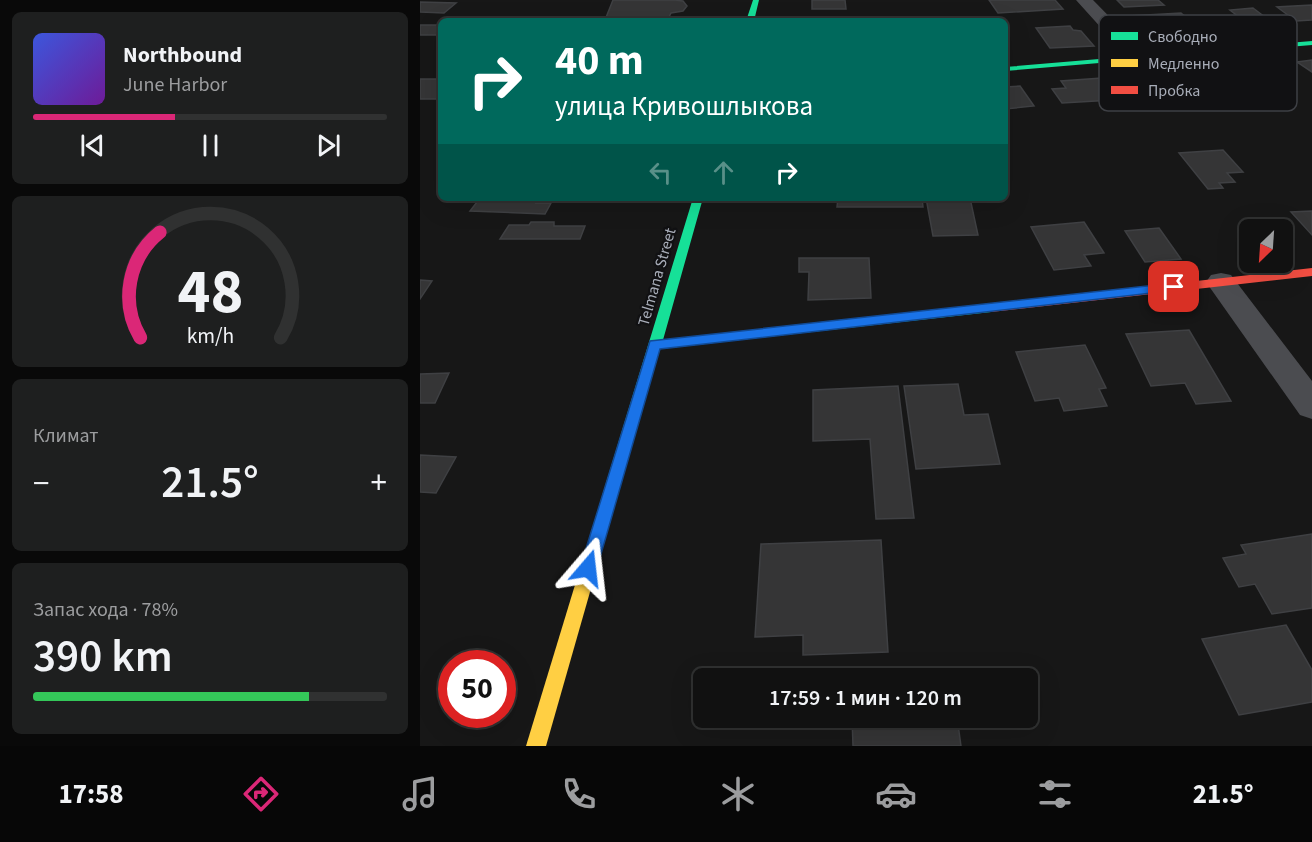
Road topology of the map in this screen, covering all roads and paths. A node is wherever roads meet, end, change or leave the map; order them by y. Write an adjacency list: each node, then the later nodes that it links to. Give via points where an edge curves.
1 (756, 0): 4 (street)
2 (1084, 0): 3 (street)
3 (1099, 16)
4 (751, 18)
5 (1312, 43): 6 (street)
6 (1297, 44)
7 (1099, 61): 8 (street)
8 (1008, 69)
9 (697, 201): 12 (street, Telmana Street)
10 (1312, 272): 11 (street)
11 (1221, 282): 12 (street); 13 (street)
12 (655, 345): 14 (street, Telmana Street)
13 (1312, 406)
14 (536, 746)

